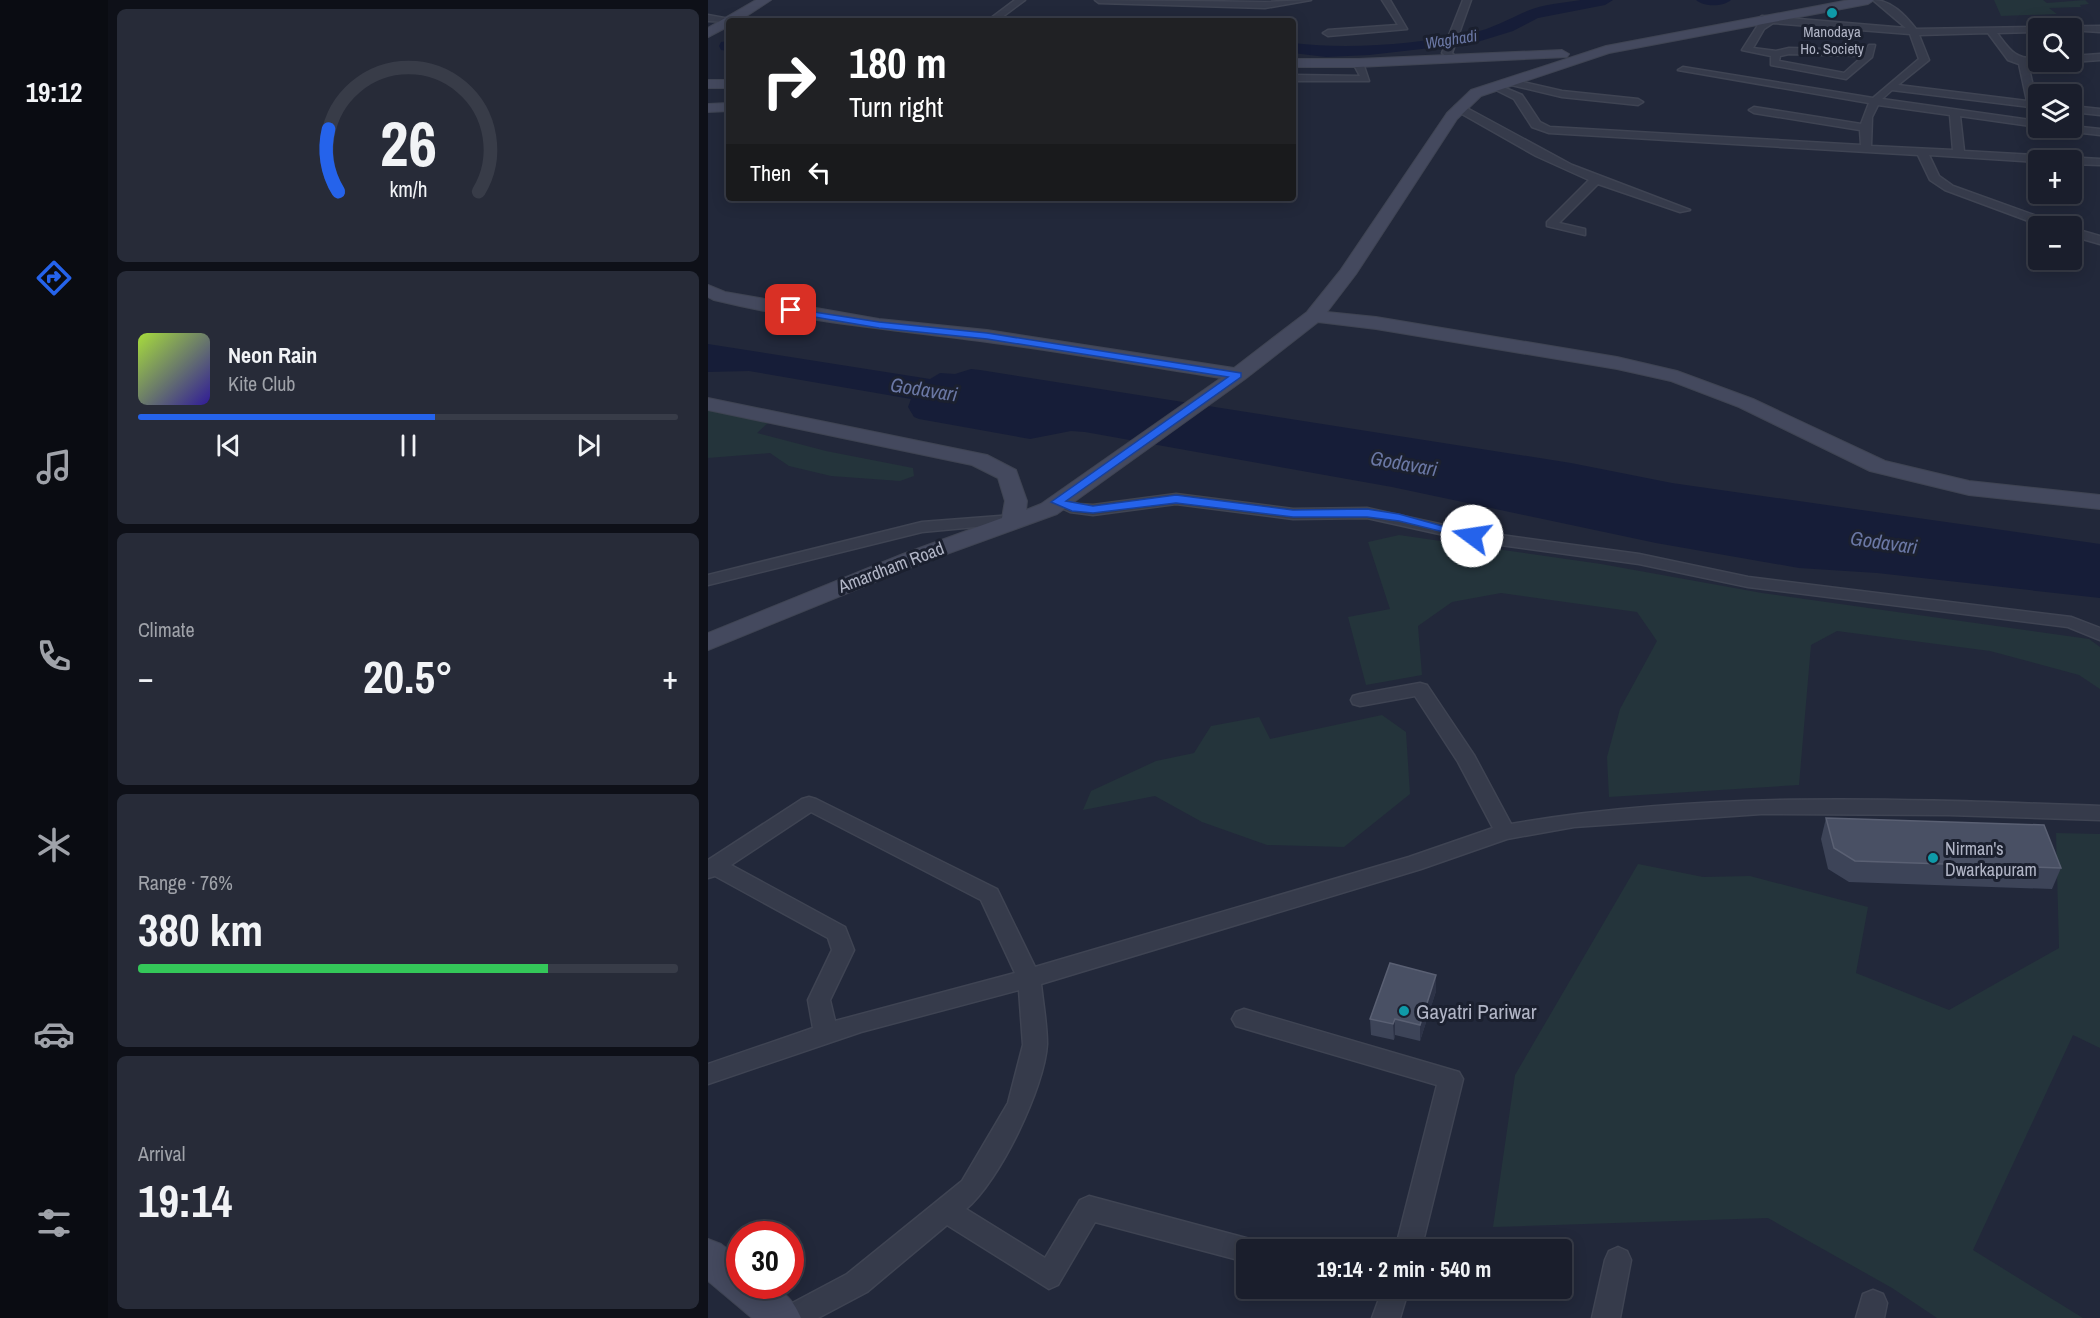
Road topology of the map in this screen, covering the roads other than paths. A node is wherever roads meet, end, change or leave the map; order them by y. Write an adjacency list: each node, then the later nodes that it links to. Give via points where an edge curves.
1 (765, 0): 11 (street)
2 (1021, 0): 12 (street)
3 (1099, 0): 9 (street)
4 (1307, 0): 9 (street, via 1265,5)
5 (1386, 0): 23 (street, via 1404,27)
6 (1467, 0): 29 (street)
7 (1868, 0): 14 (street)
8 (1877, 0): 21 (street, via 1901,14)
9 (1167, 1)
10 (708, 18): 13 (street)
11 (735, 18)
12 (995, 18)
13 (726, 20)
14 (1766, 20): 16 (street); 25 (street); 26 (street)
15 (726, 23): 22 (street)
16 (1866, 28): 21 (street); 27 (street)
17 (2028, 28): 20 (street)
18 (2082, 28): 19 (street)
19 (2099, 28)
20 (1990, 30): 21 (street); 32 (street, via 2011,58)
21 (1916, 32): 44 (street, via 1924,60)
22 (708, 33)
23 (1328, 33)
24 (1735, 47): 26 (street)
25 (1606, 50): 29 (street, via 1542,56); 42 (street)
26 (1747, 50): 28 (street)
27 (1870, 53): 28 (street); 36 (street, via 1846,76)
28 (1776, 54): 36 (street, via 1774,63)
29 (1449, 55): 35 (street)
30 (2082, 59): 31 (street)
31 (2098, 59)
32 (2023, 62): 33 (street); 43 (street)
33 (2028, 62)
34 (1296, 63): 35 (street)
35 (1358, 63): 38 (street, via 1366,79)
36 (1785, 67): 39 (street)
37 (1683, 70): 39 (street)
38 (1296, 78)
39 (1768, 82): 45 (street)
40 (709, 84): 41 (street)
41 (726, 84)
42 (1502, 84): 46 (street); 50 (street, via 1476,93); 59 (street, via 1528,108 1538,128 1549,130)
43 (2030, 84)
44 (1893, 87): 45 (street); 47 (street)
45 (1874, 101): 54 (street); 56 (street)
46 (1638, 102)
47 (2028, 104)
48 (726, 106): 49 (street)
49 (708, 108)
50 (1459, 108): 63 (street, via 1508,138); 70 (street, Amardham Road, via 1347,274)
51 (1754, 110): 56 (street)
52 (2082, 110): 53 (street)
53 (2100, 112)
54 (1955, 114): 55 (street); 61 (street)
55 (2028, 123)
56 (1863, 127): 59 (street)
57 (2082, 130): 58 (street)
58 (2100, 132)
59 (1866, 147): 60 (street)
60 (1922, 151): 61 (street); 65 (street, via 1934,178 1949,188)
61 (1959, 153): 62 (street)
62 (2100, 162)
63 (1597, 179): 64 (street); 66 (street, via 1551,224)
64 (1684, 210)
65 (2028, 217)
66 (1581, 232)
67 (2082, 235): 68 (street)
68 (2100, 240)
69 (708, 291): 71 (street, via 879,325 987,336)
70 (1314, 316): 71 (street, Amardham Road); 74 (street, via 1376,323 1677,377 1746,402 1878,466 1969,488)
71 (1238, 375): 73 (street, Amardham Road)
72 (708, 404): 75 (street, via 979,460 1008,475 1016,501)
73 (1065, 497): 75 (street, Amardham Road, via 1049,509); 77 (street, via 1076,509 1093,510 1176,499 1293,514 1367,513 1472,536 1639,559 1748,582 2071,622)
74 (2100, 502)
75 (1013, 520): 76 (street, via 922,527); 78 (street, Amardham Road)
76 (708, 580)
77 (2100, 634)
78 (708, 642)
79 (1360, 700): 81 (street, via 1420,688 1467,760)
80 (2100, 813): 81 (street, via 1761,807 1574,820)
81 (1505, 832): 83 (street)
82 (711, 868): 83 (street, via 809,804 989,895); 85 (street, via 837,933 843,950 819,1000)
83 (1029, 978): 85 (street); 87 (street, via 1035,1045 1019,1106 971,1189)
84 (1244, 1019): 88 (street, via 1451,1079)
85 (826, 1034): 86 (street)
86 (708, 1074)
87 (946, 1210): 89 (street, via 1049,1276 1089,1208); 96 (street, via 856,1283)
88 (1411, 1239)
89 (1236, 1247)
90 (708, 1257): 92 (street)
91 (1618, 1260): 98 (street)
92 (726, 1272)
93 (759, 1299): 95 (street)
94 (1391, 1299): 97 (street)
95 (782, 1318)
96 (791, 1318)
97 (1386, 1318)
98 (1606, 1318)

